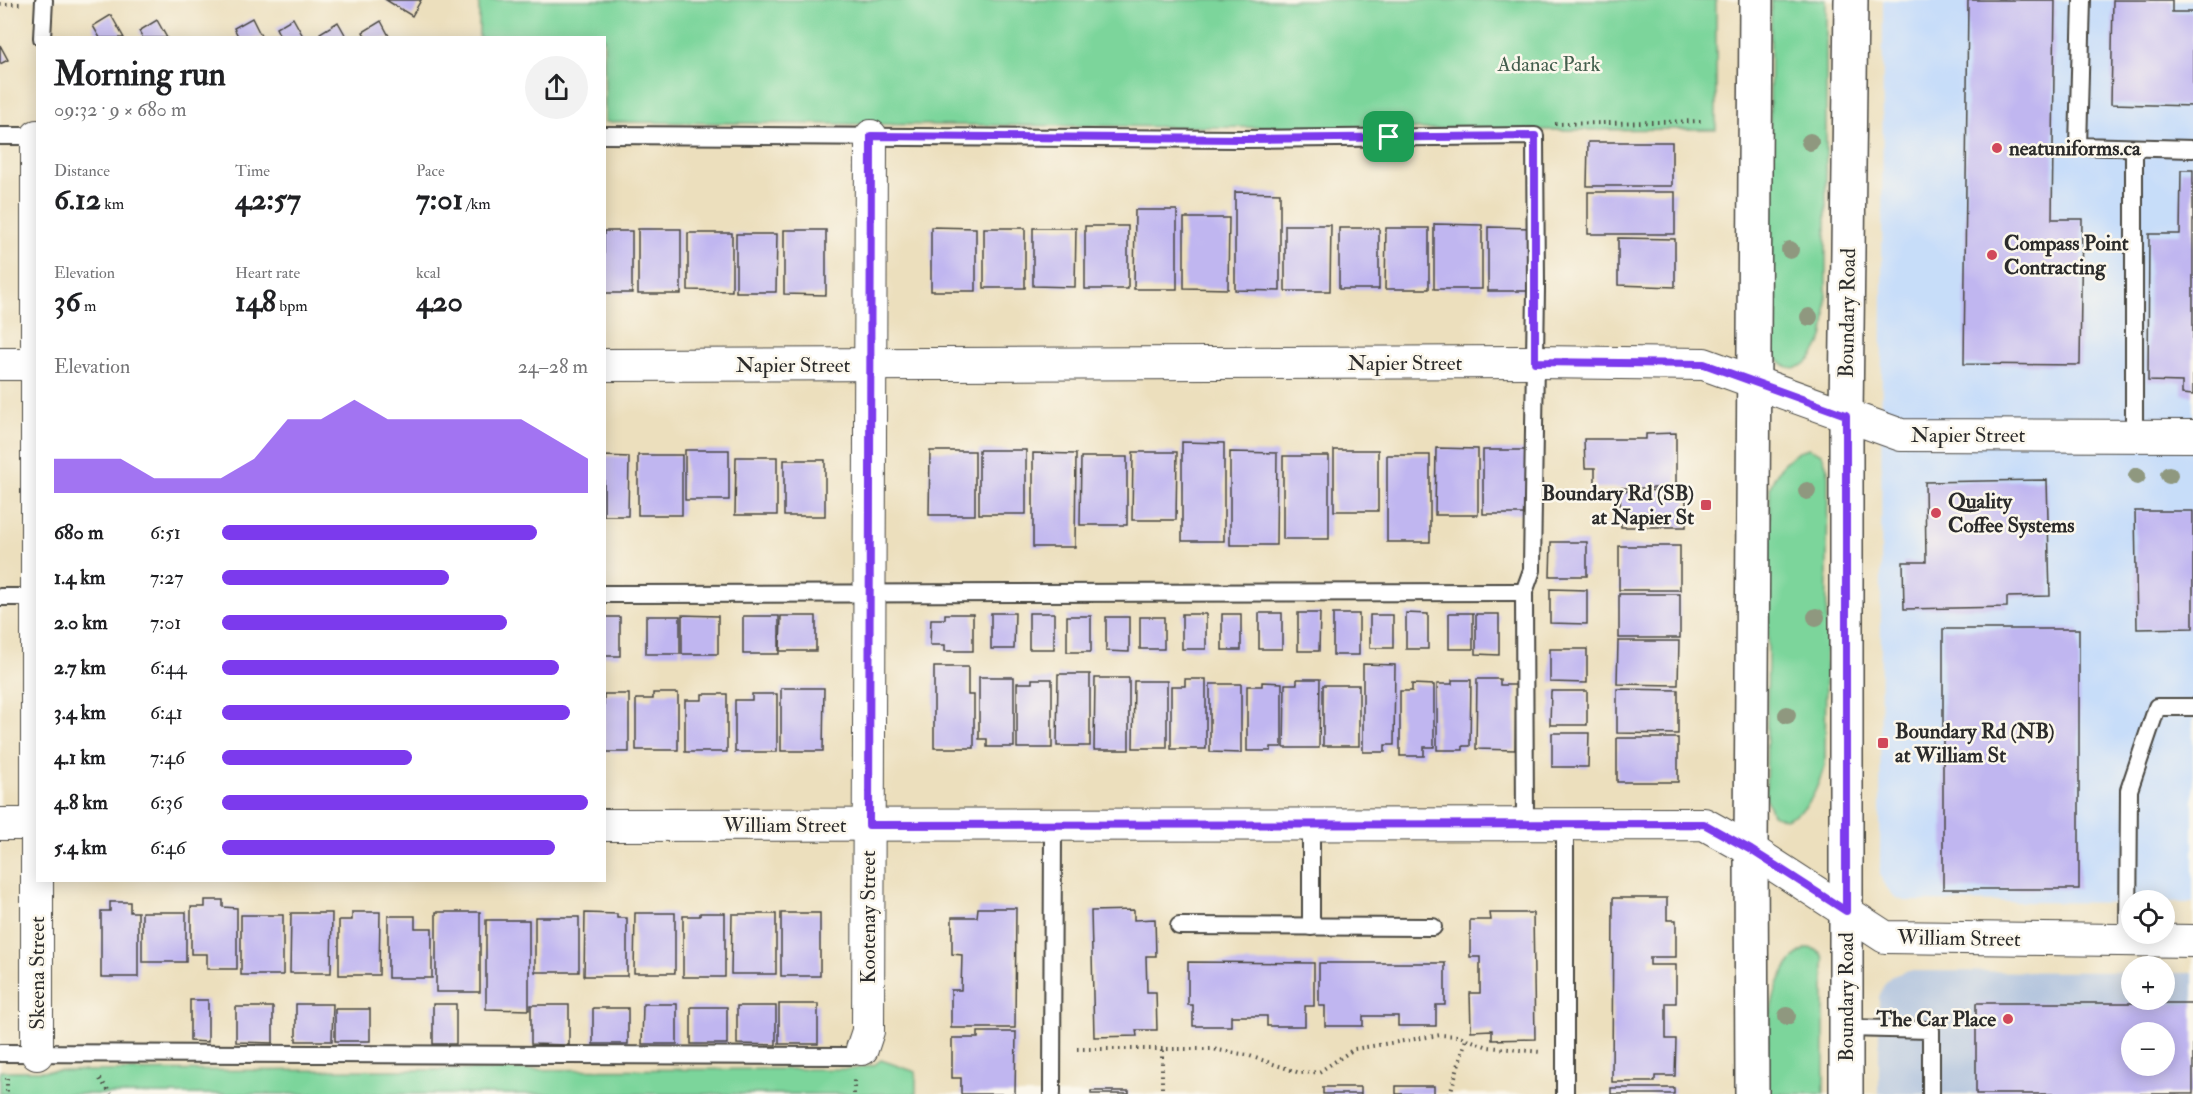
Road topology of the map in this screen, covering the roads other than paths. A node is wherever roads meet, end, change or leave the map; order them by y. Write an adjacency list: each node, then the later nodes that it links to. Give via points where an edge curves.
1 (44, 0): 5 (lane)
2 (1756, 0): 17 (main road)
3 (1851, 0): 18 (main road, Boundary Road)
4 (2082, 0): 10 (lane, via 2078,146)
5 (42, 36)
6 (606, 135): 9 (lane)
7 (0, 136): 8 (lane)
8 (36, 136)
9 (871, 136): 12 (lane, via 1535,136); 16 (street, Kootenay Street)
10 (2134, 149): 11 (lane); 19 (lane)
11 (2193, 149)
12 (1535, 362): 16 (street, Napier Street); 17 (street, Napier Street, via 1704,364); 21 (lane, via 1532,570)
13 (0, 364): 14 (street)
14 (36, 364)
15 (606, 365): 16 (street, Napier Street)
16 (871, 366): 22 (street, Kootenay Street)
17 (1753, 381): 18 (street, Napier Street); 35 (main road)
18 (1846, 415): 19 (street, Napier Street, via 1901,435); 38 (main road, Boundary Road)
19 (2134, 436): 20 (street, Napier Street)
20 (2193, 436)
21 (1524, 592): 22 (lane); 33 (lane)
22 (871, 593): 23 (lane); 30 (street, Kootenay Street)
23 (606, 594)
24 (0, 597): 25 (lane)
25 (36, 597)
26 (2193, 707): 37 (lane, via 2157,707 2129,790)
27 (0, 824): 28 (street)
28 (36, 824)
29 (606, 825): 30 (street, William Street)
30 (869, 825): 31 (street, William Street); 46 (street, Kootenay Street, via 868,1031)
31 (1053, 825): 32 (street, William Street); 49 (lane)
32 (1311, 825): 33 (street, William Street); 40 (lane)
33 (1525, 825): 34 (street, William Street)
34 (1565, 825): 35 (street, William Street, via 1704,824); 50 (lane)
35 (1751, 850): 38 (street, William Street); 51 (main road)
36 (37, 882): 48 (street, Skeena Street)
37 (2128, 890)
38 (1846, 911): 42 (street, William Street, via 1885,937); 45 (main road, Boundary Road)
39 (1179, 926): 40 (lane)
40 (1311, 927): 41 (lane)
41 (1433, 927)
42 (2121, 940)
43 (2175, 941): 44 (street, William Street)
44 (2193, 941)
45 (1846, 1028): 52 (main road, Boundary Road); 53 (lane, via 1931,1030)
46 (862, 1049): 48 (lane, via 854,1056)
47 (0, 1053): 48 (lane)
48 (37, 1054)
49 (1052, 1094)
50 (1565, 1094)
51 (1752, 1094)
52 (1846, 1094)
53 (1931, 1094)

